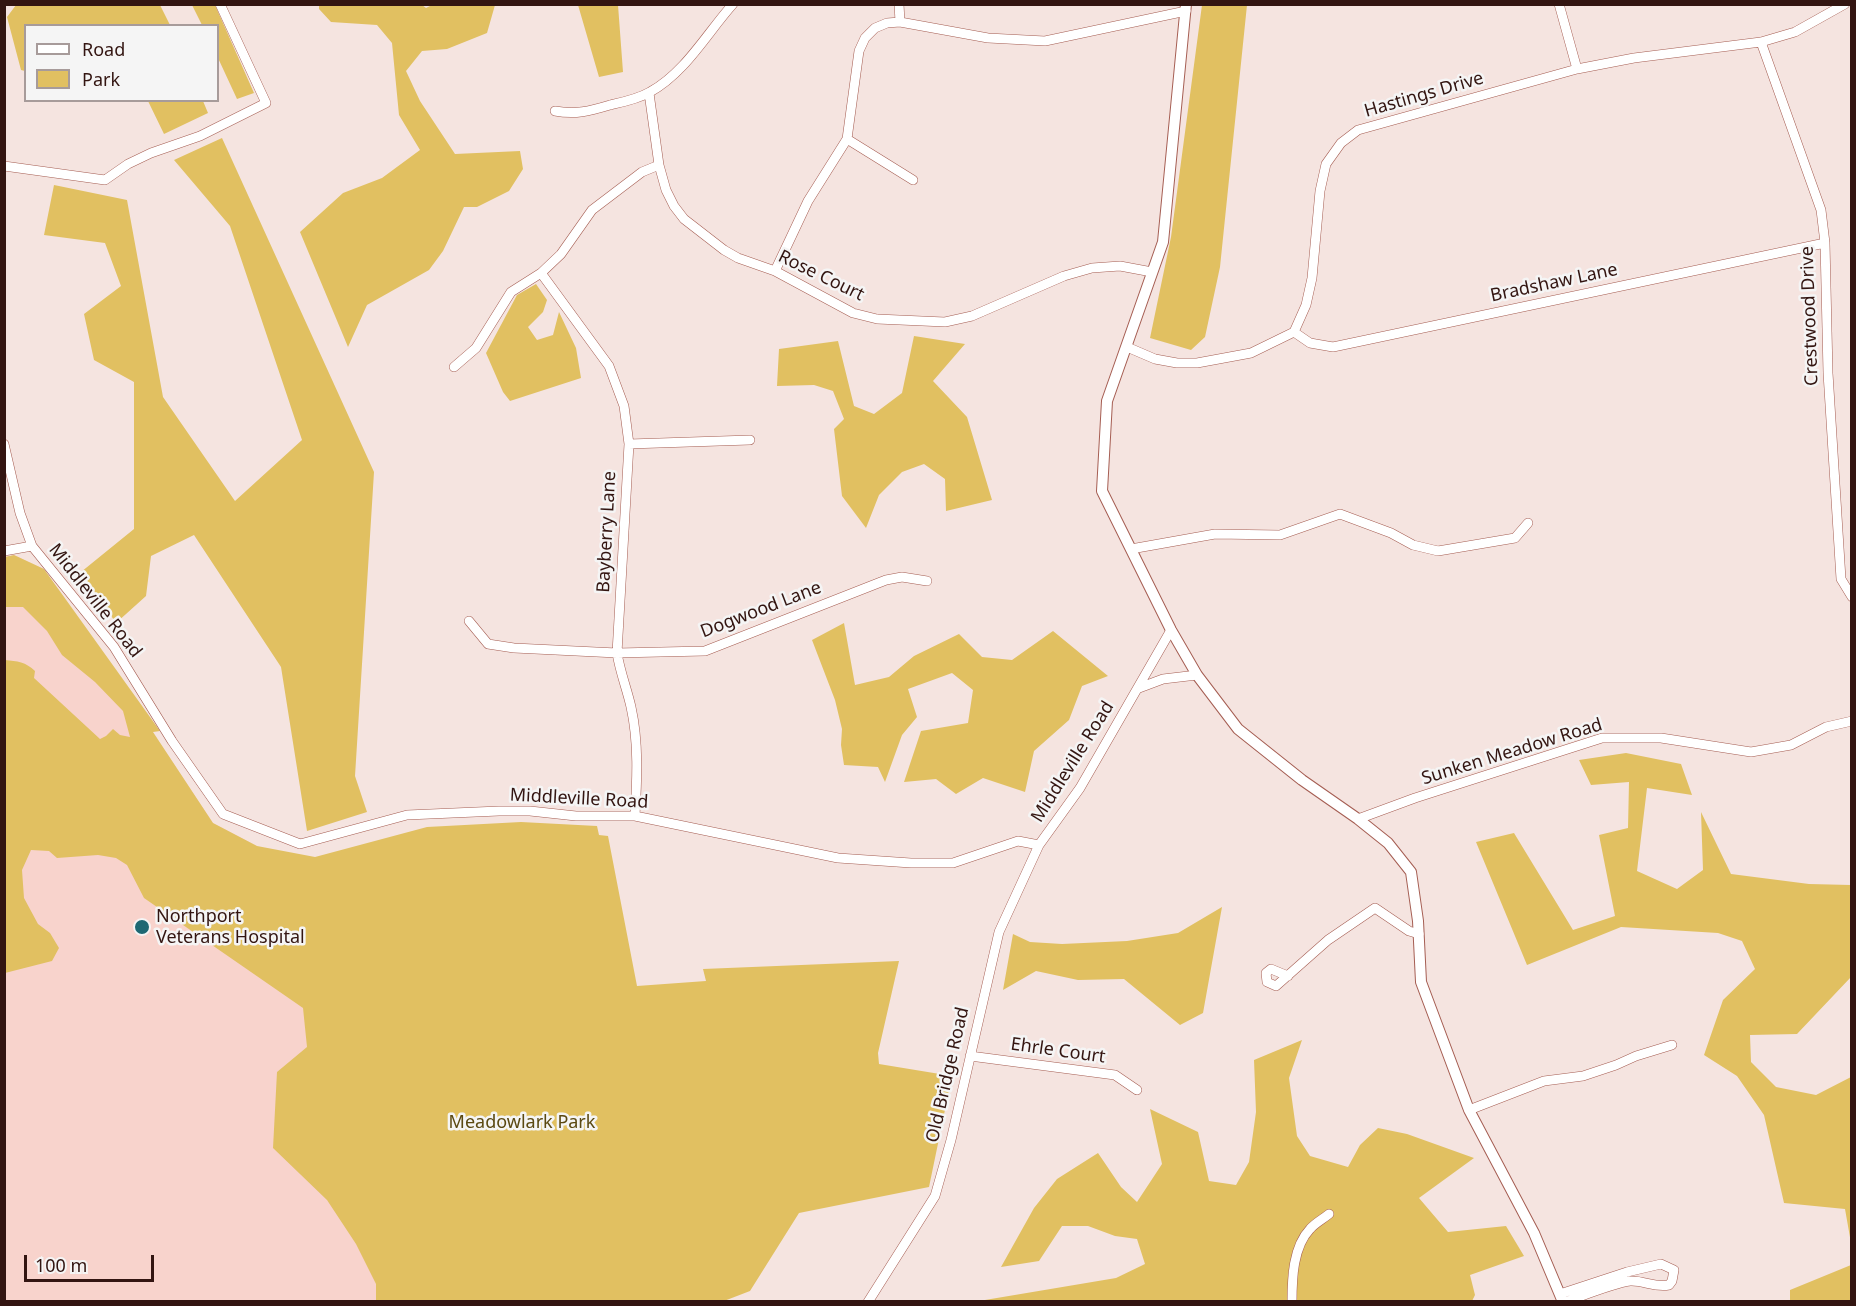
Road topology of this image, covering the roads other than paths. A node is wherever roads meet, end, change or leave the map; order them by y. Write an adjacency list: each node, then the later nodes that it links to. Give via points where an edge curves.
1 (219, 4): 14 (street, via 266,103 200,136 135,160 105,180)
2 (734, 4): 10 (street, via 684,64)
3 (899, 4): 7 (street)
4 (1559, 4): 9 (street)
5 (1845, 4): 8 (street, Hastings Drive, via 1795,32)
6 (1186, 8): 7 (street, via 1045,40 988,38); 18 (main road, via 1163,242)
7 (900, 22): 12 (street, via 875,28 859,51)
8 (1761, 42): 9 (street, Hastings Drive); 16 (street, Crestwood Drive, via 1821,210)
9 (1577, 69): 20 (street, Hastings Drive, via 1377,124 1358,130 1341,142 1326,164 1312,278)
10 (648, 93): 11 (street, via 572,114); 13 (street, Rose Court)
11 (555, 111)
12 (847, 139): 15 (street); 17 (street, via 808,201)
13 (659, 165): 17 (street, Rose Court, via 666,190 684,219 738,258); 19 (street, via 642,172 592,210 561,254)
14 (4, 166)
15 (913, 180)
16 (1825, 243): 20 (street, Bradshaw Lane, via 1333,347 1310,343); 31 (street, Crestwood Drive, via 1828,373 1841,579)
17 (775, 270): 18 (street, Rose Court, via 853,313 945,322 972,316 1092,268 1120,266)
18 (1152, 272): 21 (main road)
19 (541, 273): 22 (street, via 511,292 476,348); 25 (street, Bayberry Lane, via 609,366 624,406)
20 (1294, 332): 21 (street, via 1251,353 1197,363 1155,359)
21 (1127, 347): 28 (main road, via 1107,401 1102,491)
22 (454, 367)
23 (750, 440): 25 (street)
24 (4, 444): 27 (street)
25 (629, 444): 34 (street, Bayberry Lane)
26 (1528, 523): 28 (street, via 1515,538 1438,551 1413,545 1340,514 1280,535 1215,534)
27 (32, 546): 29 (street, Middleville Road); 38 (street, Middleville Road, via 114,647 223,814 300,844 407,815 509,811)
28 (1131, 549): 33 (main road)
29 (4, 551)
30 (927, 581): 34 (street, Dogwood Lane, via 902,577 886,580 705,651)
31 (1851, 597)
32 (469, 621): 34 (street, Dogwood Lane, via 488,644)
33 (1171, 630): 35 (main road); 36 (street, Middleville Road)
34 (617, 653): 38 (street, Bayberry Lane, via 637,745)
35 (1197, 675): 36 (street, via 1163,679); 39 (main road, via 1238,729)
36 (1139, 688): 40 (street, Middleville Road, via 1080,788)
37 (1851, 721): 39 (street, Sunken Meadow Road, via 1826,727 1791,745 1751,752 1661,738 1602,738)
38 (635, 816): 40 (street, Middleville Road, via 838,858 953,863 1018,841)
39 (1358, 819): 41 (main road, via 1388,843 1411,872)
40 (1040, 845): 44 (street, Old Bridge Road, via 999,932)
41 (1419, 934): 42 (street, via 1375,908 1328,940); 46 (main road, via 1421,982)
42 (1288, 976)
43 (1672, 1045): 46 (street, via 1583,1076 1544,1081)
44 (970, 1056): 45 (street, Ehrle Court, via 1114,1075); 49 (street, Old Bridge Road, via 935,1196)
45 (1137, 1090)
46 (1469, 1110): 48 (main road, via 1534,1233)
47 (1329, 1214): 50 (street, via 1310,1229 1297,1253)
48 (1562, 1299): 48 (street, via 1627,1272 1661,1264 1674,1270 1669,1285 1659,1287 1630,1281)
49 (868, 1302)
50 (1292, 1302)

